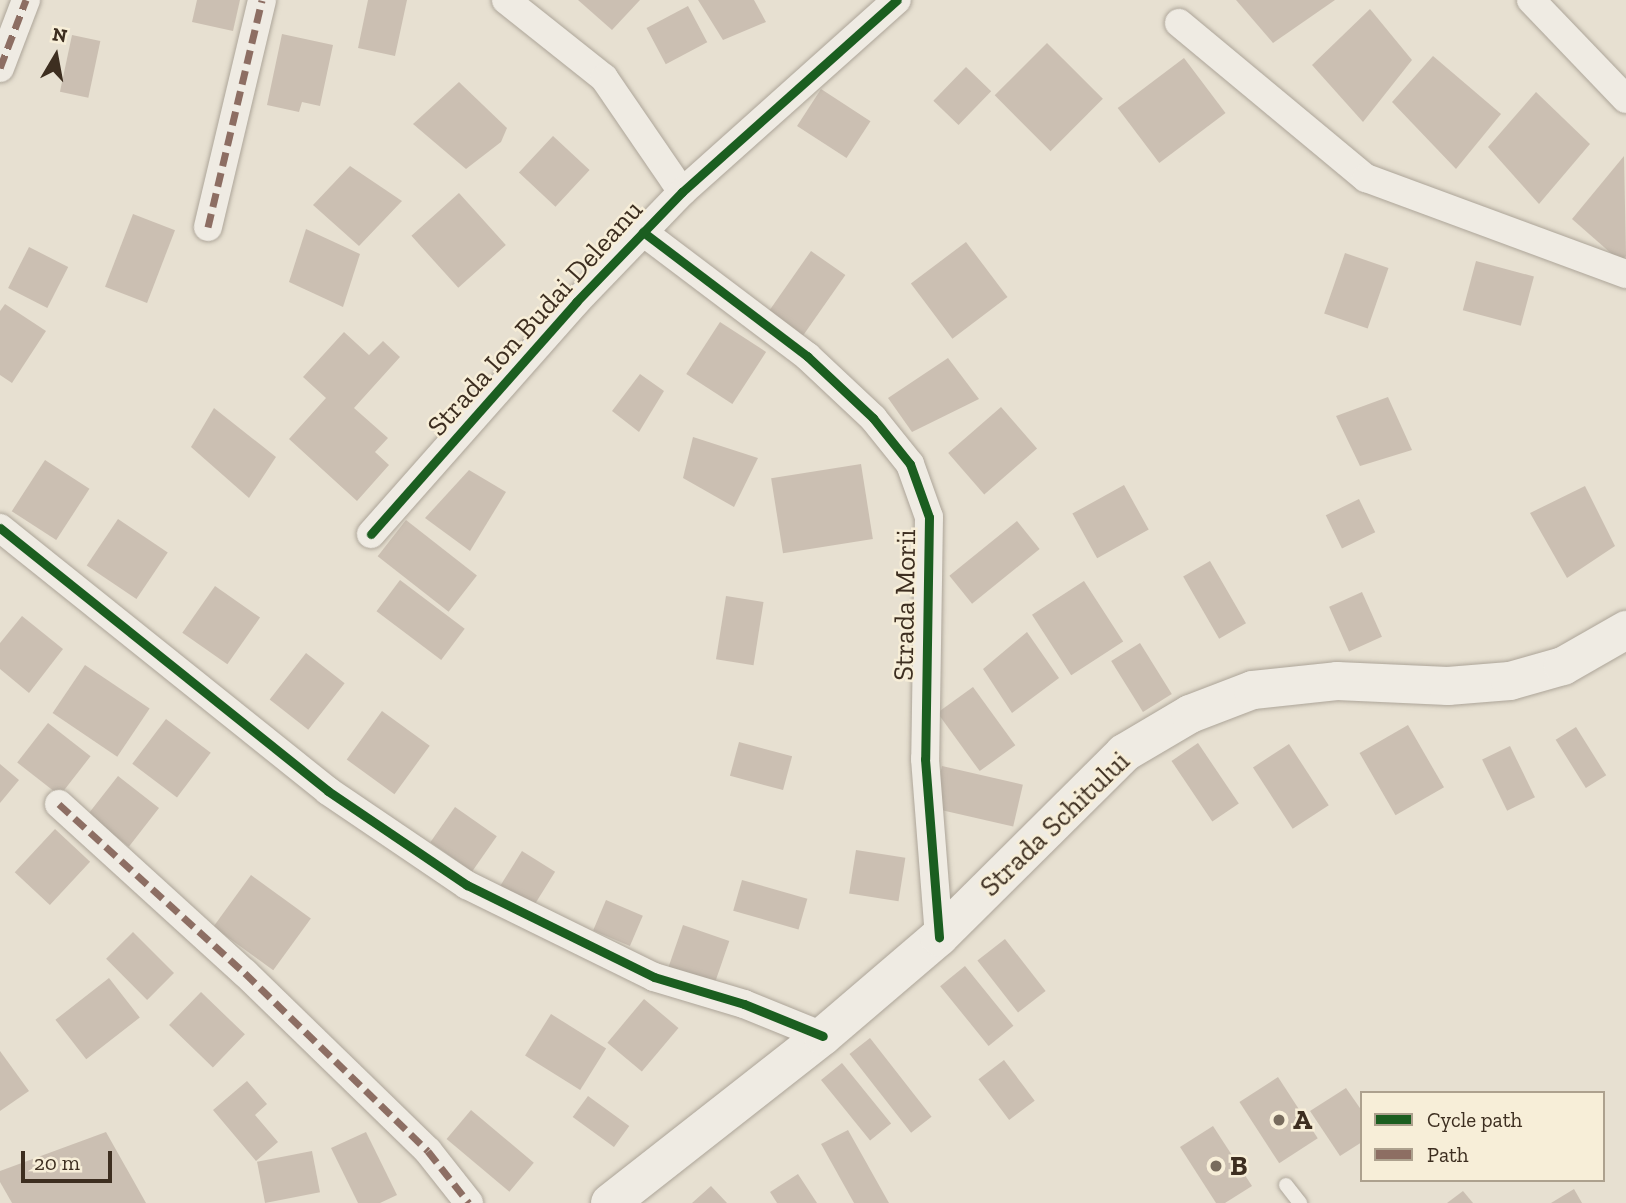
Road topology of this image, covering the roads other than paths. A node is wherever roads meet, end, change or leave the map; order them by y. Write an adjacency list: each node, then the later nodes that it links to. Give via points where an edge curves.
1 (26, 0): 7 (street)
2 (262, 0): 10 (street)
3 (506, 0): 9 (street, via 604,78)
4 (897, 0): 9 (street, Strada Ion Budai Deleanu)
5 (1531, 0): 8 (street)
6 (1179, 23): 12 (street, via 1366,178)
7 (0, 68)
8 (1626, 99)
9 (682, 192): 11 (street, Strada Ion Budai Deleanu)
10 (208, 227)
11 (643, 232): 14 (street, Strada Ion Budai Deleanu); 17 (street, Strada Morii, via 807,356 873,418 910,464 929,517 925,758)
12 (1626, 274)
13 (0, 528): 18 (street, via 328,791 467,885 654,976)
14 (370, 534)
15 (1626, 630): 17 (main road, Strada Schitului, via 1563,666 1510,681 1448,686 1325,682 1253,690 1190,714 1124,753)
16 (59, 804): 20 (street, via 245,973 409,1132)
17 (939, 937): 18 (main road, Strada Schitului)
18 (824, 1036): 21 (main road, Strada Schitului)
19 (1286, 1185): 22 (lane)
20 (469, 1203)
21 (610, 1203)
22 (1300, 1203)

